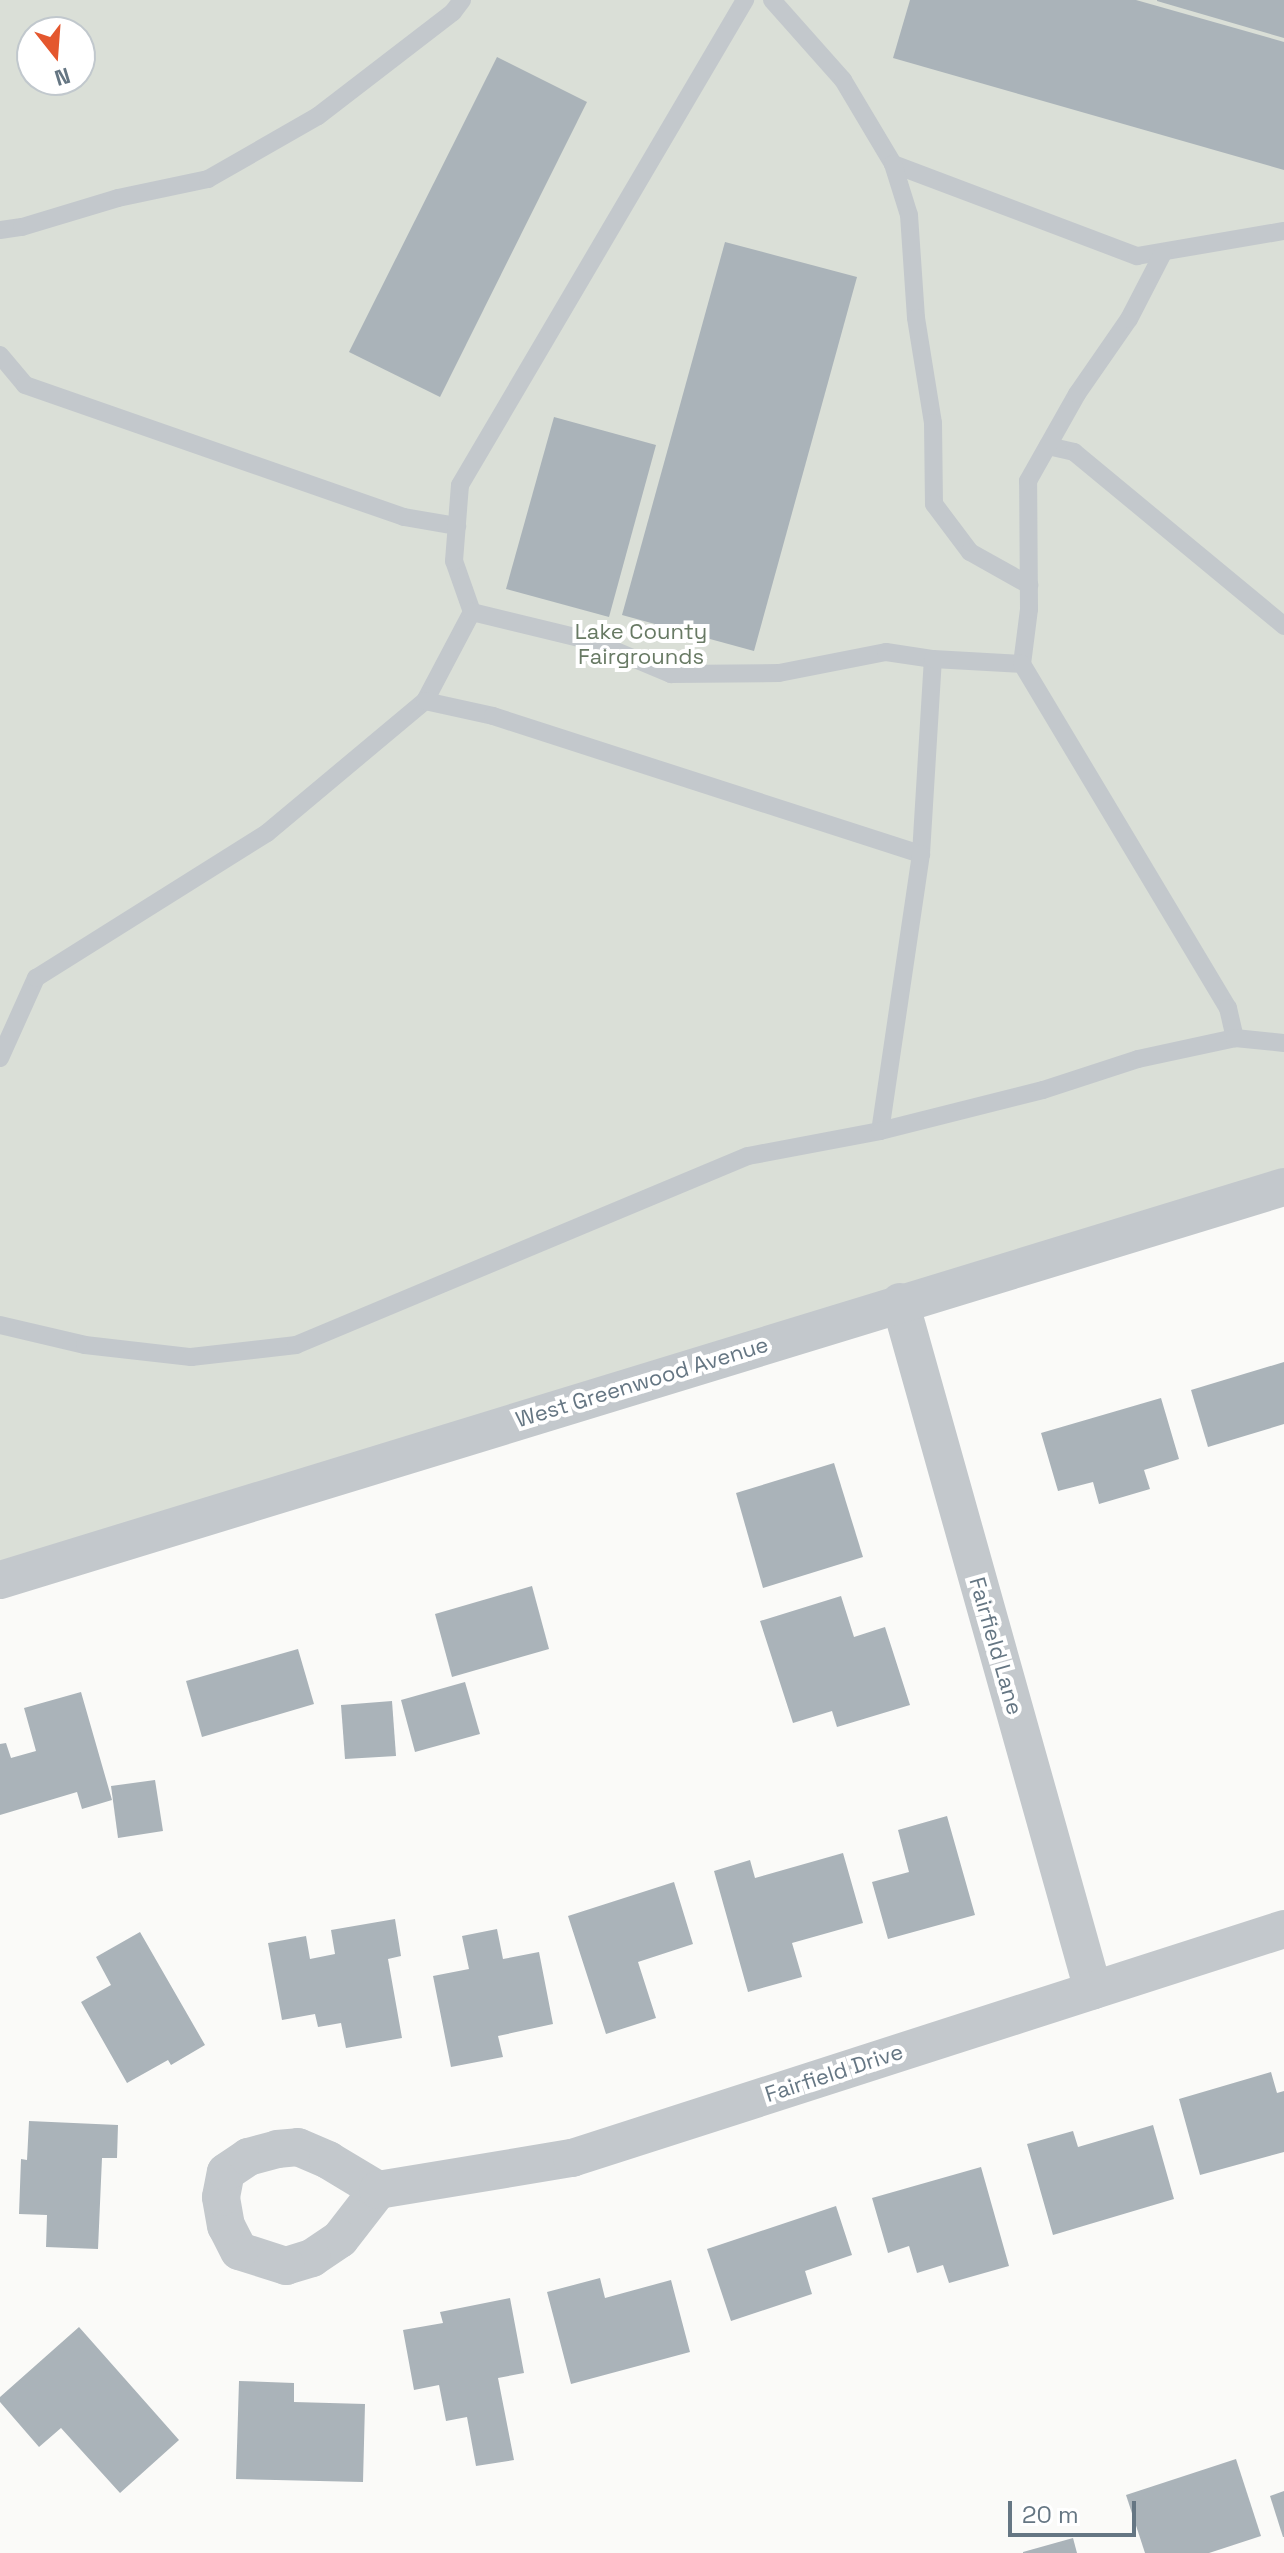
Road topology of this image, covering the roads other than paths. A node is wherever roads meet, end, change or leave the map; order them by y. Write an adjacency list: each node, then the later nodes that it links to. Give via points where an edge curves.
1 (462, 0): 5 (lane, via 318,116 208,179)
2 (745, 0): 10 (lane, via 460,485)
3 (772, 0): 4 (lane, via 843,80)
4 (893, 164): 7 (lane, via 1137,256); 11 (lane, via 909,215 916,318 933,423 934,504 970,552)
5 (0, 230)
6 (1284, 231): 7 (lane)
7 (1163, 253): 9 (lane, via 1129,319)
8 (0, 355): 10 (lane, via 25,385 404,517)
9 (1048, 446): 11 (lane, via 1028,481); 13 (lane, via 1074,452)
10 (457, 526): 12 (lane, via 454,561)
11 (1029, 585): 15 (lane)
12 (472, 612): 14 (lane, via 592,641 671,674 779,673 886,652); 16 (lane)
13 (1284, 626)
14 (933, 659): 15 (lane); 17 (lane)
15 (1022, 664): 18 (lane, via 1228,1008)
16 (425, 701): 17 (lane, via 493,716); 20 (lane, via 267,833 36,978)
17 (921, 854): 21 (lane)
18 (1235, 1038): 19 (lane); 21 (lane, via 1138,1059 1043,1090)
19 (1284, 1043)
20 (0, 1058)
21 (880, 1131): 24 (lane, via 748,1156 296,1345 191,1357 85,1345)
22 (1284, 1187): 23 (street, West Greenwood Avenue)
23 (900, 1302): 25 (street, West Greenwood Avenue); 27 (street, Fairfield Lane)
24 (0, 1325)
25 (0, 1580)
26 (1284, 1929): 27 (street, Fairfield Drive)
27 (1093, 1990): 28 (street, Fairfield Drive, via 572,2158)
28 (378, 2190)

